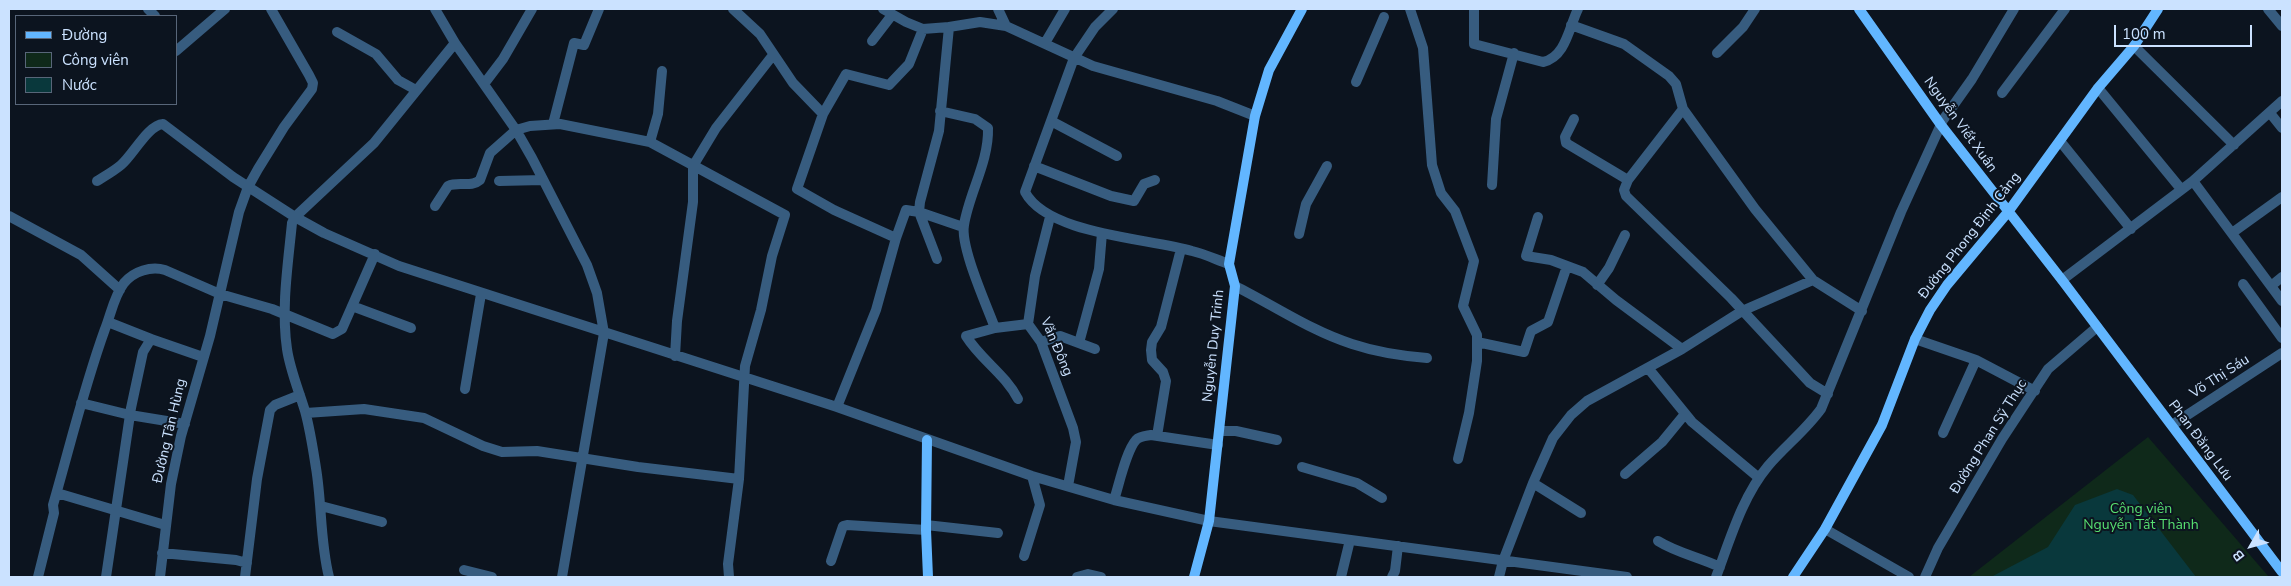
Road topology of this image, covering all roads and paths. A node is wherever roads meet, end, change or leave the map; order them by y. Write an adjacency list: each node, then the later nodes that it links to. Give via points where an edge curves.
1 (225, 9): 32 (street)
2 (271, 9): 70 (street, Đường Tân Hùng, via 313,83)
3 (435, 9): 30 (street)
4 (532, 9): 40 (street, via 503,59)
5 (599, 9): 52 (street, via 584,45 574,43)
6 (732, 9): 36 (street, via 760,34)
7 (883, 9): 21 (street)
8 (998, 9): 24 (street)
9 (1065, 9): 31 (street)
10 (1113, 9): 37 (street, via 1095,27)
11 (1302, 9): 49 (street, Nguyễn Duy Trinh, via 1269,70)
12 (1410, 9): 117 (street, via 1423,48 1432,165 1441,193 1455,211 1474,261 1463,306 1477,335)
13 (1474, 9): 34 (street, via 1474,44)
14 (1578, 9): 23 (street)
15 (1755, 9): 35 (street, via 1743,27)
16 (1859, 9): 53 (street, Nguyễn Viết Xuân)
17 (2014, 9): 53 (street)
18 (2064, 9): 43 (street)
19 (2158, 9): 33 (street, Đường Phong Định Cảng)
20 (2268, 9): 25 (street)
21 (892, 15): 27 (street); 29 (street)
22 (1384, 17): 39 (street)
23 (1571, 25): 34 (street, via 1559,53 1551,60 1543,62); 45 (street, via 1624,44 1653,63 1676,84)
24 (1006, 26): 26 (street, via 980,22); 31 (street)
25 (2282, 26)
26 (948, 27): 27 (street); 46 (street)
27 (923, 29): 48 (street, via 909,64 889,84 846,74)
28 (336, 32): 42 (street, via 376,54 398,80)
29 (872, 41)
30 (455, 43): 40 (street); 42 (street)
31 (1045, 43): 37 (street)
32 (178, 45)
33 (2134, 46): 41 (street, Đường Phong Định Cảng); 58 (street)
34 (1514, 53): 69 (street, via 1496,118)
35 (1717, 53)
36 (773, 55): 48 (street, via 793,83); 60 (street, via 716,128)
37 (1074, 58): 49 (street, via 1216,100); 51 (street)
38 (662, 71): 57 (street, via 658,114)
39 (1356, 82)
40 (484, 84): 55 (street)
41 (2098, 88): 56 (street, Đường Phong Định Cảng); 71 (street)
42 (416, 90): 77 (street, via 374,143)
43 (2002, 93)
44 (2282, 101): 47 (street)
45 (1683, 109): 65 (street); 93 (street, via 1755,209)
46 (940, 111): 74 (street, via 936,147); 80 (street, via 975,119 988,128 985,153)
47 (2270, 113): 54 (street); 58 (street)
48 (823, 114): 86 (street, via 797,189)
49 (1255, 116): 90 (street, Nguyễn Duy Trinh)
50 (1574, 119): 65 (street, via 1565,137 1566,142)
51 (1051, 121): 59 (street); 61 (street)
52 (553, 124): 55 (street); 57 (street)
53 (1942, 125): 75 (street, Nguyễn Viết Xuân); 105 (street, via 1901,212)
54 (2282, 128)
55 (516, 130): 63 (street); 73 (street, via 490,153 480,180 472,185 448,186)
56 (2060, 141): 75 (street, Đường Phong Định Cảng); 81 (street)
57 (650, 142): 60 (street)
58 (2234, 145): 68 (street)
59 (1116, 156)
60 (693, 166): 122 (street, via 693,202); 127 (street, via 785,215 745,366)
61 (1034, 166): 64 (street, via 1110,196 1134,201 1144,184); 78 (street, via 1025,192 1029,200)
62 (1327, 166): 84 (street, via 1306,204)
63 (542, 180): 67 (street); 112 (street, via 587,265 597,293)
64 (1155, 180)
65 (1628, 180): 104 (street, via 1624,190 1630,201)
66 (97, 181): 70 (street, via 122,165 158,124 163,124)
67 (499, 181)
68 (2193, 181): 71 (street); 83 (street)
69 (1492, 185)
70 (248, 187): 77 (street); 100 (street, Đường Tân Hùng)
71 (2181, 189): 81 (street)
72 (2282, 197): 83 (street)
73 (435, 206)
74 (919, 212): 80 (street); 86 (street, via 906,210); 89 (street)
75 (2008, 212): 94 (street, Nguyễn Viết Xuân); 115 (street, Đường Phong Định Cảng, via 1947,284)
76 (9, 216): 99 (street, via 80,255)
77 (295, 217): 88 (street); 106 (street, via 289,254)
78 (1050, 217): 82 (street); 108 (street, Văn Đông, via 1035,276)
79 (1538, 217): 91 (street, via 1526,256)
80 (963, 227): 111 (street, via 970,258)
81 (2131, 229): 94 (street)
82 (1102, 233): 87 (street); 118 (street, via 1099,269)
83 (2232, 233): 98 (street)
84 (1299, 234)
85 (1624, 235): 96 (street)
86 (896, 238): 134 (street, via 876,310)
87 (1181, 249): 90 (street); 142 (street, via 1161,327 1152,342 1152,360 1166,381)
88 (375, 254): 101 (street, via 399,266); 103 (street)
89 (937, 259)
90 (1229, 264): 97 (street, Nguyễn Duy Trinh)
91 (1567, 266): 96 (street, via 1583,272); 117 (street, via 1548,322 1531,331 1524,352)
92 (2282, 277): 98 (street)
93 (1813, 280): 104 (street); 105 (street)
94 (2062, 280): 109 (street, Nguyễn Viết Xuân)
95 (2243, 284): 113 (street)
96 (1597, 285): 120 (street)
97 (1235, 286): 124 (street, via 1352,344); 140 (street, Nguyễn Duy Trinh)
98 (2271, 286): 102 (street)
99 (120, 290): 100 (street, via 138,273 156,268); 107 (street)
100 (220, 294): 106 (street); 123 (street, Đường Tân Hùng)
101 (481, 294): 112 (street); 128 (street)
102 (2282, 300)
103 (352, 306): 106 (street, via 342,329 333,334); 110 (street)
104 (1742, 311): 120 (street); 130 (street, via 1810,383)
105 (1862, 311): 130 (street)
106 (286, 314): 131 (street, via 287,350)
107 (108, 322): 114 (street); 133 (street)
108 (1028, 324): 111 (street); 116 (street, Văn Đông)
109 (2096, 327): 129 (street, Đường Phan Sỹ Thục, via 2048,370); 139 (street, Phan Đăng Lưu)
110 (411, 328)
111 (996, 328): 132 (street, via 966,336 1011,385)
112 (604, 333): 122 (street); 146 (street)
113 (2282, 338)
114 (152, 339): 123 (street); 137 (street, via 143,352)
115 (1916, 339): 125 (street); 165 (street, Đường Phong Định Cảng, via 1882,425)
116 (1041, 342): 118 (street, via 1060,336); 154 (street, Văn Đông, via 1076,442)
117 (1477, 342): 147 (street, via 1469,413)
118 (1078, 343): 119 (street)
119 (1095, 349)
120 (1682, 349): 126 (street)
121 (2282, 353): 139 (street, Võ Thị Sáu)
122 (675, 356): 127 (street)
123 (203, 357): 138 (street, Đường Tân Hùng)
124 (1427, 358)
125 (1976, 360): 129 (street); 141 (street)
126 (1648, 368): 136 (street); 153 (street, via 1587,401 1571,414 1553,438)
127 (746, 378): 134 (street); 152 (street)
128 (465, 389)
129 (2035, 391): 197 (street, Đường Phan Sỹ Thục, via 1952,523)
130 (1828, 394): 151 (street, via 1809,425)
131 (300, 395): 135 (street); 174 (street, via 270,410 257,479)
132 (1018, 399)
133 (81, 402): 137 (street); 155 (street)
134 (837, 407): 143 (street)
135 (306, 414): 146 (street, via 364,409 424,418 493,450); 158 (street)
136 (1685, 414): 149 (street, via 1662,442); 151 (street)
137 (130, 415): 138 (street); 159 (street)
138 (185, 424): 163 (street, Đường Tân Hùng)
139 (2172, 425): 177 (street, Phan Đăng Lưu)
140 (1220, 431): 144 (street); 145 (street, Nguyễn Duy Trinh)
141 (1943, 433)
142 (1157, 436): 145 (street); 157 (street, via 1140,437 1134,441)
143 (927, 440): 150 (street); 164 (street)
144 (1277, 440)
145 (1218, 445): 161 (street, Nguyễn Duy Trinh)
146 (582, 458): 152 (street); 184 (street)
147 (1458, 459)
148 (1302, 467): 156 (street, via 1357,482)
149 (1625, 474)
150 (1032, 476): 154 (street); 171 (street, via 1040,505)
151 (1759, 478): 175 (street)
152 (738, 479): 185 (street)
153 (1533, 483): 160 (street); 172 (street)
154 (1068, 486): 157 (street)
155 (57, 493): 159 (street); 178 (street)
156 (1382, 498)
157 (1114, 500): 161 (street)
158 (321, 506): 162 (street); 182 (street)
159 (116, 509): 163 (street); 179 (street)
160 (1582, 513)
161 (1209, 520): 167 (street); 189 (street, Nguyễn Duy Trinh)
162 (382, 522)
163 (165, 525): 170 (street, Đường Tân Hùng)
164 (926, 528): 166 (street); 173 (street, via 843,526); 186 (street)
165 (1825, 529): 195 (street, Đường Phong Định Cảng); 196 (street)
166 (998, 533)
167 (1350, 540): 169 (street); 190 (street)
168 (1658, 541): 175 (street)
169 (1398, 546): 172 (street); 191 (street, via 1396,570)
170 (162, 553): 174 (street, via 236,560); 180 (street, Đường Tân Hùng)
171 (1024, 556)
172 (1503, 560): 192 (street); 193 (street)
173 (831, 561)
174 (247, 564): 181 (street)
175 (1720, 567): 194 (street)
176 (464, 570): 183 (street)
177 (2282, 572)
178 (38, 577)
179 (106, 577)
180 (160, 577)
181 (245, 577)
182 (329, 577)
183 (492, 577)
184 (562, 577)
185 (729, 577)
186 (928, 577)
187 (1078, 577): 188 (street, via 1088,574)
188 (1101, 577)
189 (1194, 577)
190 (1341, 577)
191 (1392, 577)
192 (1499, 577)
193 (1627, 577)
194 (1716, 577)
195 (1792, 577)
196 (1909, 577)
197 (1925, 577)

